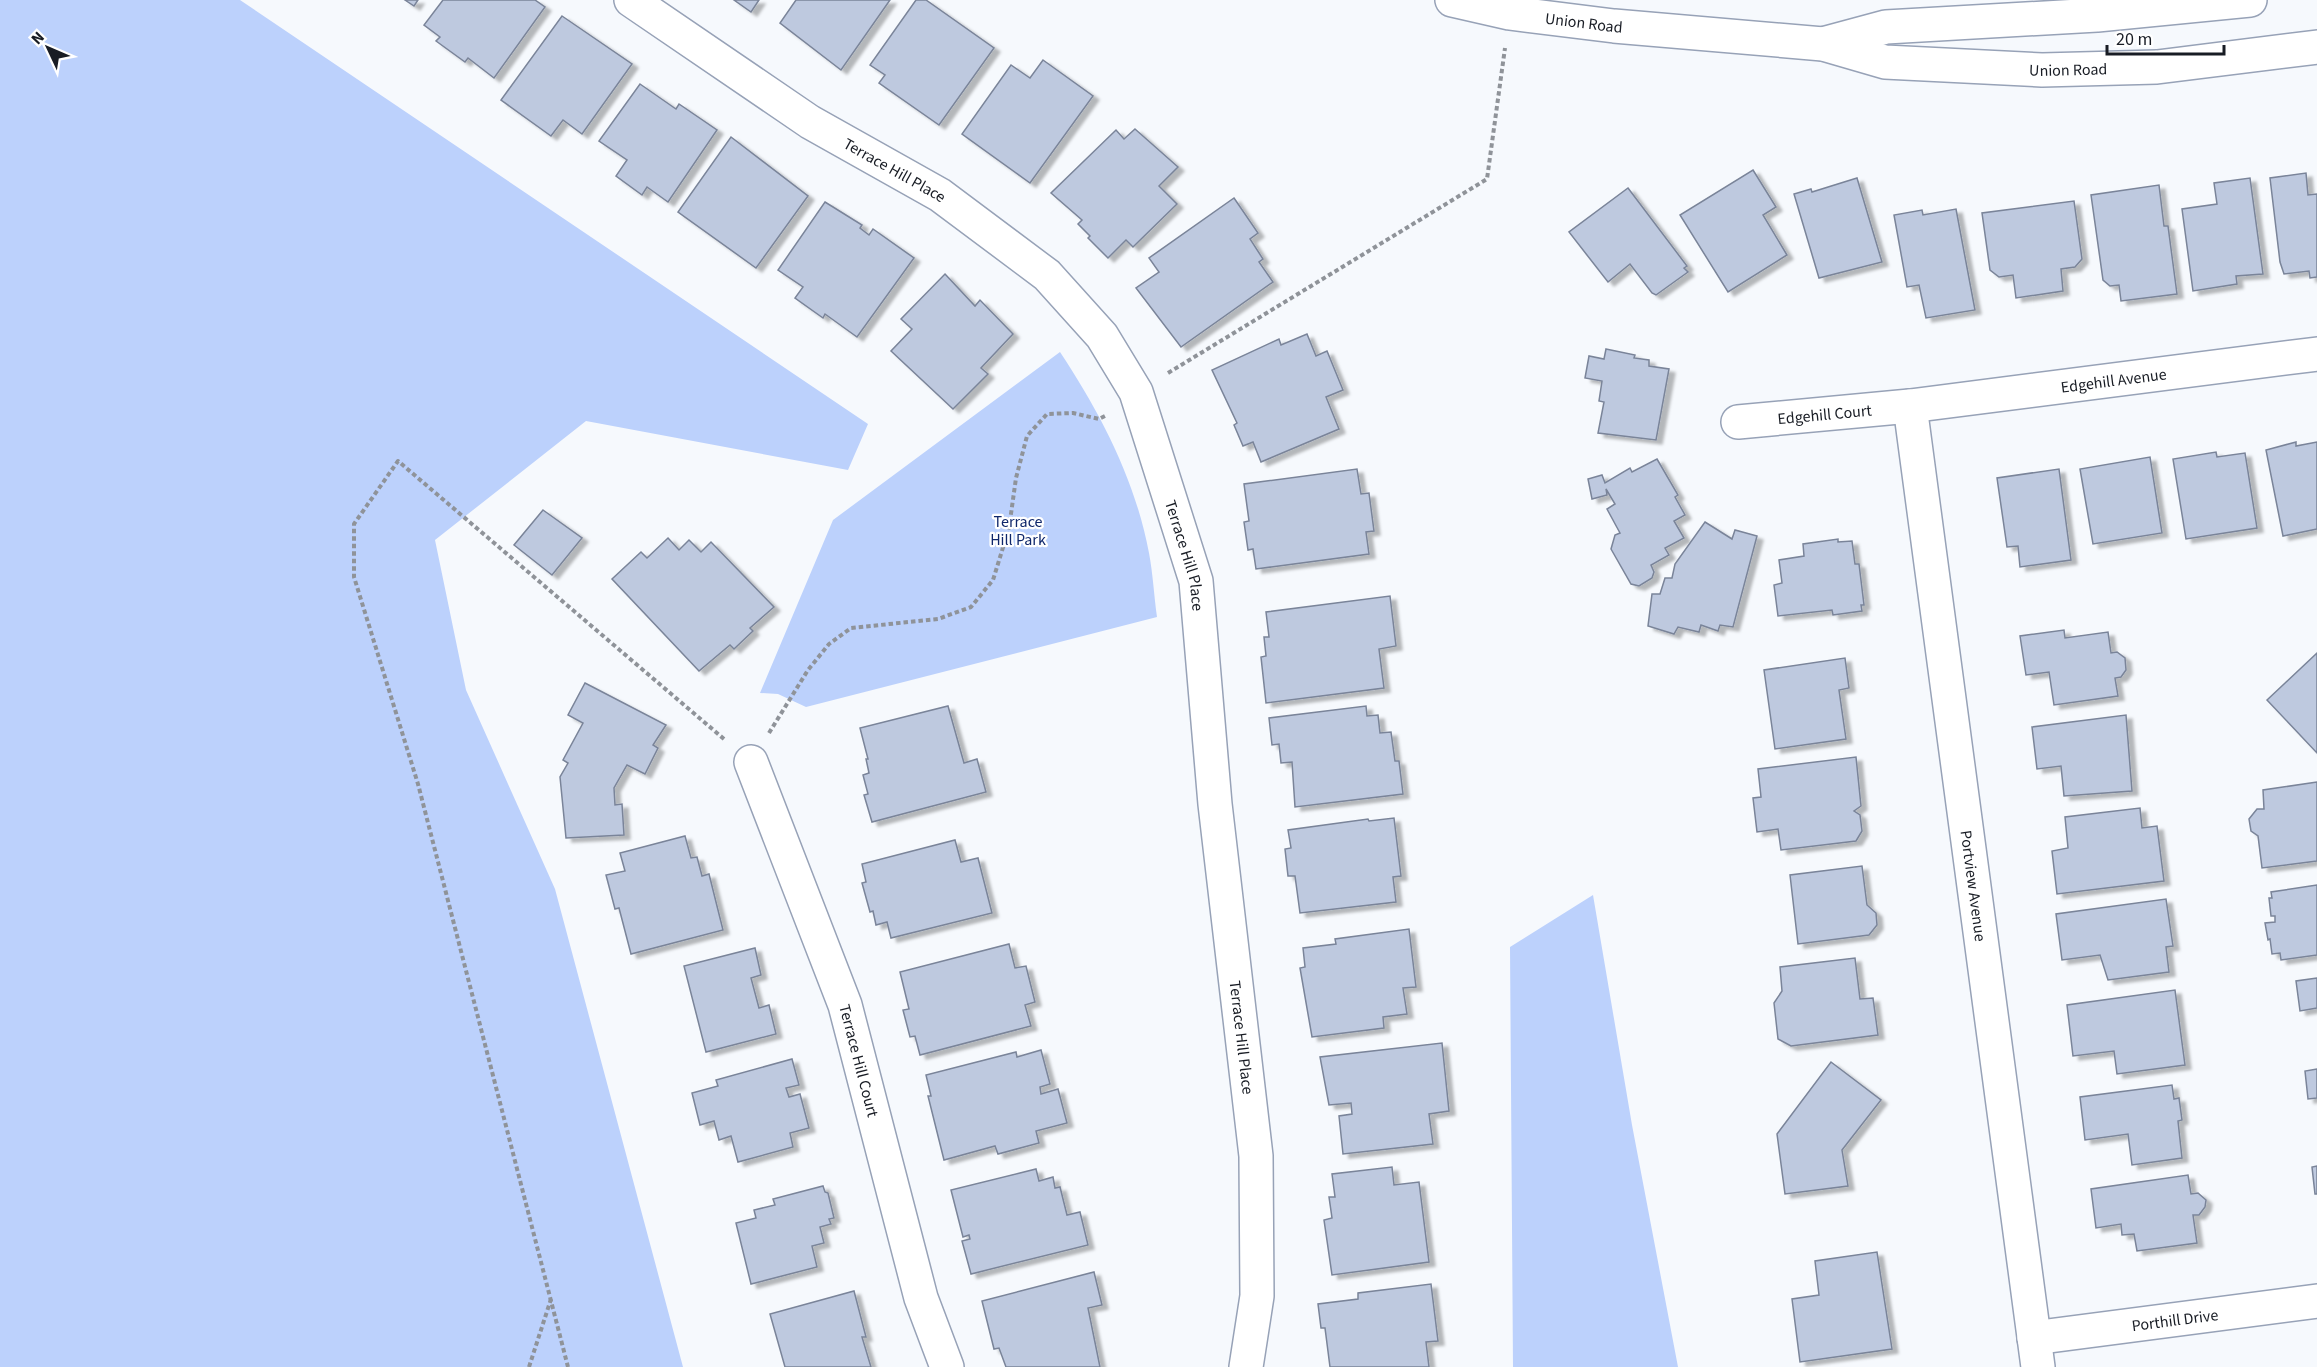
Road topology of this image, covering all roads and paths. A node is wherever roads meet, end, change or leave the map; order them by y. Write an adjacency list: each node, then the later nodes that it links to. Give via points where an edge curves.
1 (631, 0): 8 (street, Terrace Hill Place, via 810,122 940,195 1047,275 1102,336)
2 (1452, 0): 4 (street, Union Road)
3 (2250, 0): 5 (street, Union Road, via 2097,15 1886,27)
4 (1509, 13): 5 (street, Union Road); 8 (path, via 1487,179)
5 (1823, 44): 6 (street, Union Road, via 1885,62 2042,70 2157,67)
6 (2317, 47)
7 (2317, 354): 9 (street, Edgehill Avenue)
8 (1138, 397): 11 (path, via 1099,419 1073,413 1047,414 1027,436 1009,528 993,580 971,607 938,619 851,628 829,644 808,670); 18 (street, Terrace Hill Place, via 1196,581 1215,804 1256,1156 1257,1296)
9 (1910, 406): 10 (street, Edgehill Court); 14 (street, Portview Avenue)
10 (1738, 422)
11 (751, 762): 12 (path, via 398,461 354,524 354,577 418,784); 17 (street, Terrace Hill Court, via 845,1005 921,1298)
12 (551, 1299): 15 (path); 16 (path)
13 (2317, 1301): 14 (street, Porthill Drive)
14 (2036, 1352)
15 (529, 1367)
16 (568, 1367)
17 (947, 1367)
18 (1246, 1367)

